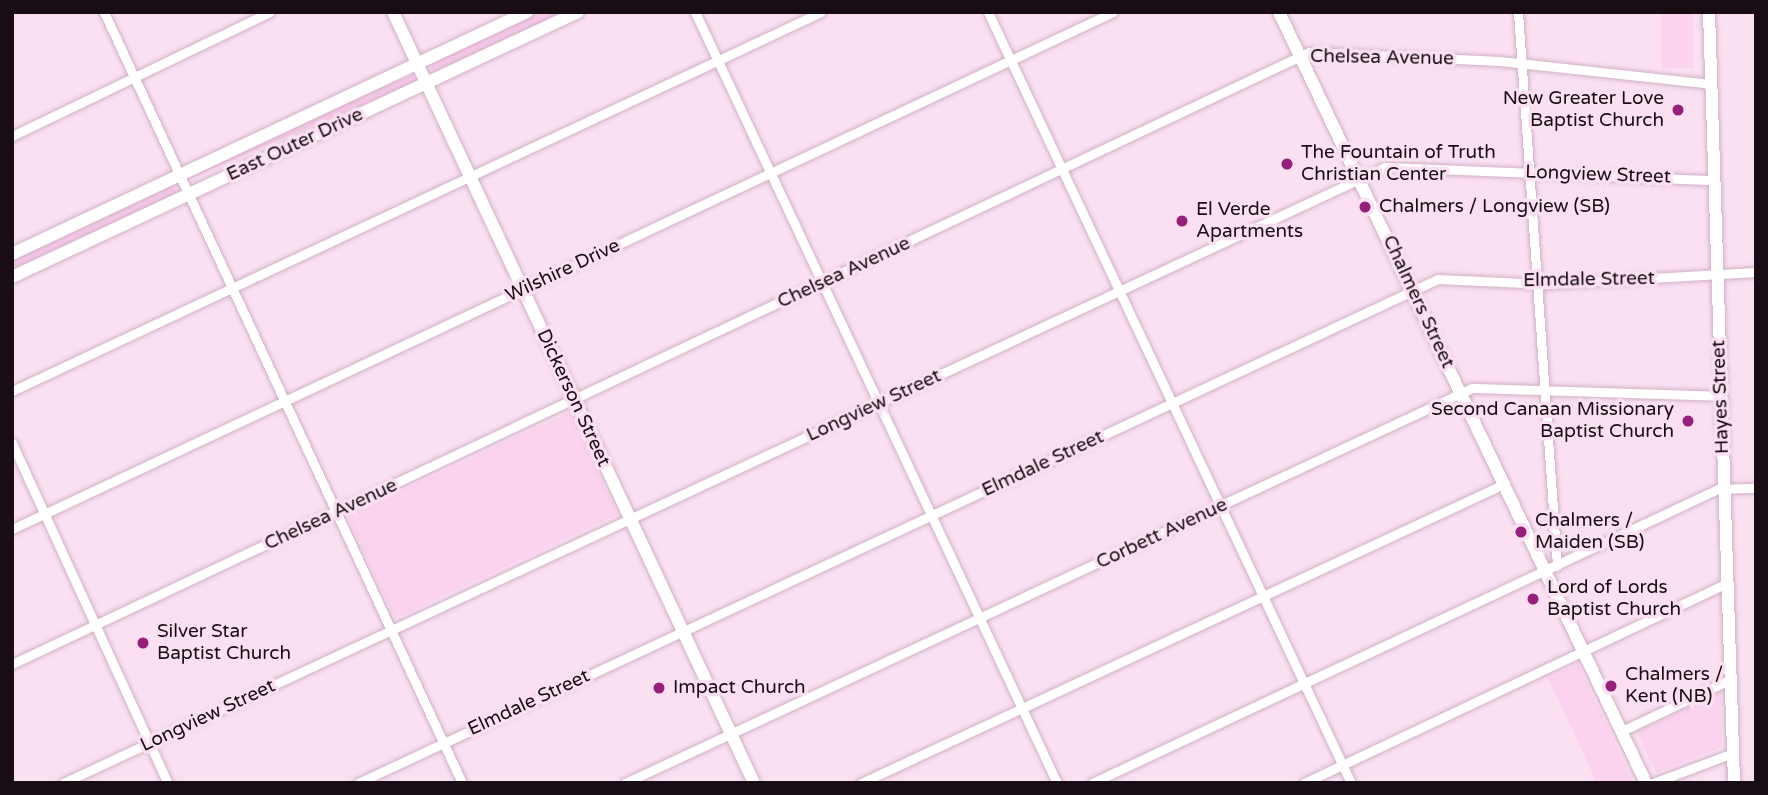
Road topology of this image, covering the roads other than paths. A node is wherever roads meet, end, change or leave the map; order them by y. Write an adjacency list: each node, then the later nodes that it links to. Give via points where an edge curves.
1 (104, 12): 18 (street)
2 (270, 12): 18 (street)
3 (393, 12): 17 (street, Dickerson Street)
4 (527, 12): 17 (street, East Outer Drive)
5 (578, 12): 19 (street, East Outer Drive)
6 (695, 12): 14 (street)
7 (821, 12): 14 (street)
8 (988, 12): 15 (street)
9 (1114, 12): 15 (street, Wilshire Drive)
10 (1279, 12): 13 (street, Chalmers Street)
11 (1518, 12): 16 (street)
12 (1709, 12): 20 (street, Hayes Street)
13 (1300, 56): 16 (street, Chelsea Avenue); 22 (street, Chelsea Avenue); 27 (street, Chalmers Street)
14 (718, 60): 23 (street); 26 (street)
15 (1011, 60): 22 (street); 23 (street, Wilshire Drive)
16 (1522, 63): 20 (street, Chelsea Avenue); 24 (street)
17 (415, 64): 19 (street, Dickerson Street); 25 (street, East Outer Drive)
18 (135, 78): 21 (street); 25 (street)
19 (425, 84): 26 (street, Dickerson Street); 29 (street, East Outer Drive)
20 (1711, 84): 28 (street, Hayes Street)
21 (12, 136)
22 (1062, 170): 35 (street, Chelsea Avenue); 39 (street)
23 (771, 173): 35 (street); 37 (street, Wilshire Drive)
24 (1530, 173): 27 (street, Longview Street, via 1389,166); 28 (street, Longview Street); 34 (street)
25 (180, 175): 29 (street); 30 (street, East Outer Drive)
26 (470, 177): 36 (street); 37 (street, Dickerson Street)
27 (1359, 180): 38 (street, Chalmers Street); 39 (street, Longview Street)
28 (1715, 180): 32 (street, Hayes Street)
29 (189, 194): 33 (street, East Outer Drive); 36 (street)
30 (12, 254)
31 (1756, 272): 32 (street, Elmdale Street)
32 (1717, 275): 34 (street, Elmdale Street); 43 (street, Hayes Street)
33 (12, 277)
34 (1537, 283): 38 (street, Elmdale Street, via 1443,278); 40 (street)
35 (822, 284): 44 (street, Chelsea Avenue); 46 (street)
36 (232, 289): 41 (street); 45 (street)
37 (523, 290): 44 (street, Dickerson Street); 45 (street, Wilshire Drive)
38 (1414, 291): 42 (street, Chalmers Street); 47 (street, Elmdale Street)
39 (1119, 292): 46 (street, Longview Street); 47 (street)
40 (1544, 388): 42 (street, Corbett Avenue, via 1484,385); 43 (street, Corbett Avenue); 58 (street)
41 (12, 391)
42 (1462, 394): 49 (street, Chalmers Street); 52 (street, Corbett Avenue)
43 (1721, 396): 51 (street, Hayes Street)
44 (574, 401): 53 (street, Chelsea Avenue); 56 (street, Dickerson Street)
45 (284, 402): 53 (street); 54 (street, Wilshire Drive)
46 (878, 403): 55 (street); 56 (street, Longview Street)
47 (1173, 403): 52 (street); 55 (street, Elmdale Street)
48 (12, 443): 54 (street)
49 (1504, 484): 58 (street, Chalmers Street); 60 (street)
50 (1756, 488): 51 (street)
51 (1724, 489): 58 (street); 59 (street, Hayes Street)
52 (1220, 507): 60 (street); 61 (street, Corbett Avenue)
53 (334, 513): 62 (street, Chelsea Avenue); 63 (street)
54 (43, 514): 57 (street, Wilshire Drive); 62 (street)
55 (931, 516): 61 (street); 64 (street, Elmdale Street)
56 (630, 520): 63 (street, Longview Street); 64 (street, Dickerson Street)
57 (12, 529)
58 (1552, 568): 65 (street, Chalmers Street); 68 (street)
59 (1727, 583): 65 (street); 67 (street, Hayes Street)
60 (1263, 596): 68 (street); 69 (street)
61 (979, 618): 69 (street); 71 (street, Corbett Avenue)
62 (94, 625): 66 (street, Chelsea Avenue); 72 (street)
63 (390, 631): 72 (street, Longview Street); 73 (street)
64 (683, 632): 71 (street, Dickerson Street); 73 (street, Elmdale Street)
65 (1585, 652): 70 (street, Chalmers Street); 75 (street)
66 (12, 664)
67 (1731, 679): 70 (street); 74 (street, Hayes Street)
68 (1305, 684): 75 (street); 84 (street)
69 (1022, 708): 82 (street); 83 (street)
70 (1622, 731): 87 (street, Chalmers Street)
71 (731, 734): 80 (street, Corbett Avenue); 81 (street, Dickerson Street)
72 (149, 743): 76 (street, Longview Street); 77 (street)
73 (443, 743): 78 (street, Elmdale Street); 79 (street)
74 (1733, 753): 88 (street); 89 (street, Hayes Street)
75 (1343, 765): 85 (street); 86 (street)
76 (63, 783)
77 (168, 783)
78 (358, 783)
79 (462, 783)
80 (625, 783)
81 (754, 783)
82 (861, 783)
83 (1057, 783)
84 (1093, 783)
85 (1304, 783)
86 (1351, 783)
87 (1646, 783)
88 (1653, 783)
89 (1734, 783)

